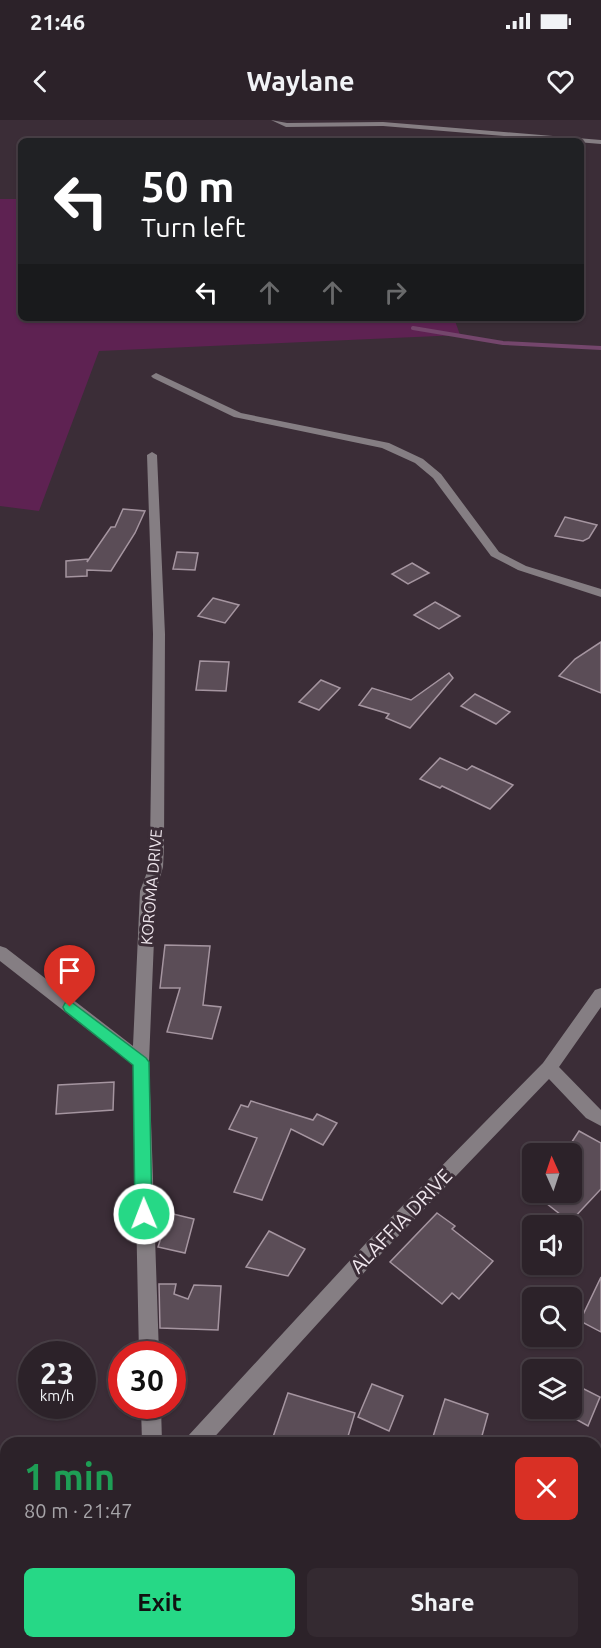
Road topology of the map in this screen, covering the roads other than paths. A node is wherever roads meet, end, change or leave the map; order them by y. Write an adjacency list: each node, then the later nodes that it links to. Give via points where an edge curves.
1 (275, 120): 2 (street, via 286,125 383,124)
2 (553, 138)
3 (584, 141): 4 (street)
4 (601, 142)
5 (156, 376): 7 (street, via 238,415 385,445 419,461 436,476 495,554 522,568)
6 (152, 455): 10 (street, KOROMA DRIVE, via 159,618 157,847 156,867 148,891)
7 (601, 593)
8 (0, 952): 10 (street)
9 (601, 994): 11 (street, ALAFFIA DRIVE)
10 (141, 1062): 13 (street, KOROMA DRIVE)
11 (549, 1068): 12 (street); 16 (street, ALAFFIA DRIVE, via 374,1248)
12 (601, 1119)
13 (149, 1341)
14 (151, 1419): 15 (street)
15 (152, 1437)
16 (201, 1437)

